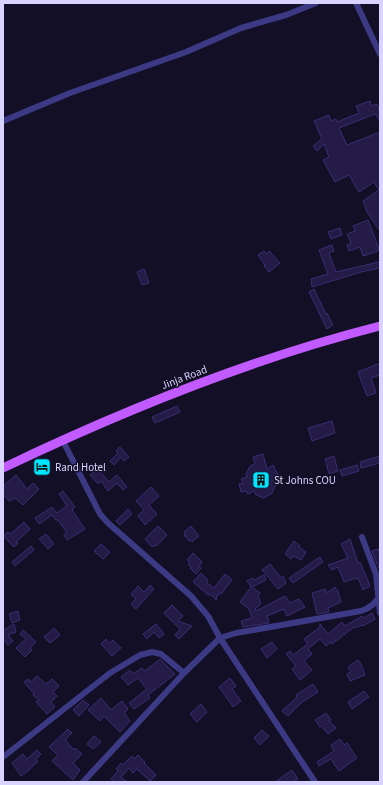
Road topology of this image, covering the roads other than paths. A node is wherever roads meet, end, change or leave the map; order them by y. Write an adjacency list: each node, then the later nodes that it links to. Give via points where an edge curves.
1 (316, 3): 4 (street, via 241,28 186,52 70,93)
2 (356, 3): 3 (street)
3 (380, 54)
4 (3, 121)
5 (380, 326): 6 (main road, Jinja Road, via 268,359 185,389)
6 (62, 439): 7 (main road, Jinja Road); 11 (street, via 100,514 191,596 208,616)
7 (3, 468)
8 (362, 536): 9 (street, via 376,574)
9 (379, 597): 10 (street); 11 (street, via 375,604 360,611)
10 (380, 613)
11 (220, 638): 12 (street); 15 (street)
12 (184, 674): 13 (street, via 161,654 152,652 140,655 110,673); 14 (street)
13 (3, 757)
14 (83, 782)
15 (315, 782)

